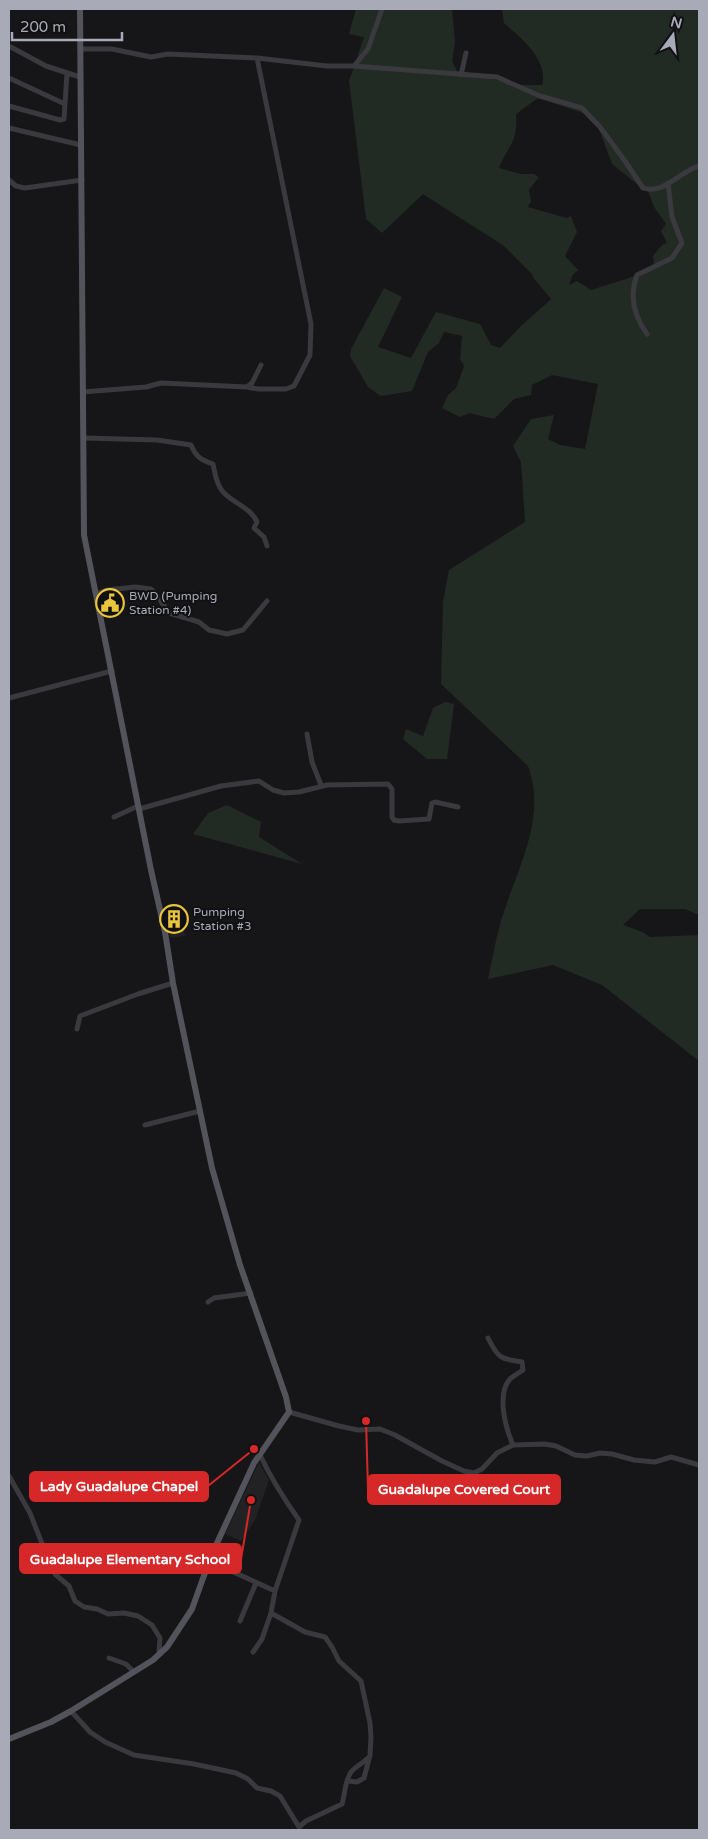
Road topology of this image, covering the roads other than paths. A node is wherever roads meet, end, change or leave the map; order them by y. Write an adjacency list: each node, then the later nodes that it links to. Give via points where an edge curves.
1 (80, 9): 4 (main road)
2 (382, 9): 7 (street, via 368,49)
3 (9, 46): 8 (street, via 46,66)
4 (80, 49): 6 (street, via 112,49 151,57 168,54); 10 (main road)
5 (466, 53): 9 (street)
6 (257, 58): 7 (street); 22 (street, via 311,324 308,361 291,387)
7 (354, 66): 9 (street)
8 (67, 73): 10 (street); 12 (street)
9 (461, 75): 19 (street, via 497,78 540,96 582,108 600,127 642,188 648,190)
10 (80, 77): 15 (main road)
11 (9, 78): 12 (street)
12 (64, 104): 13 (street, via 62,121)
13 (9, 106)
14 (9, 128): 15 (street)
15 (81, 145): 18 (main road)
16 (699, 166): 19 (street)
17 (9, 180): 18 (street, via 25,188)
18 (82, 180): 23 (main road)
19 (668, 184): 20 (street, via 672,217 682,243 672,258 637,275 633,285 636,315)
20 (647, 334)
21 (261, 365): 22 (street)
22 (247, 387): 23 (street, via 168,383)
23 (82, 392): 24 (main road)
24 (84, 438): 25 (street, via 157,440 191,445 195,456 213,464 224,493 254,516 257,522 254,528 264,537); 26 (main road, via 84,535)
25 (267, 546)
26 (96, 594): 27 (street, via 134,587 151,589 169,613 227,634 243,630); 28 (main road)
27 (267, 601)
28 (112, 671): 29 (street); 32 (main road)
29 (9, 698)
30 (308, 734): 31 (street, via 312,762)
31 (321, 786): 32 (street, via 284,793 259,782 221,786); 33 (street, via 388,784 392,789 392,817 399,821 428,819 435,802)
32 (138, 807): 34 (street); 35 (main road)
33 (458, 807)
34 (114, 817)
35 (173, 983): 36 (street, via 80,1016); 37 (main road)
36 (77, 1029)
37 (200, 1112): 38 (street); 39 (main road, via 220,1197)
38 (145, 1125)
39 (251, 1293): 40 (street, via 214,1298); 42 (main road)
40 (208, 1302)
41 (488, 1338): 43 (street, via 499,1357 522,1362 523,1370 509,1380 502,1409)
42 (289, 1412): 43 (street, via 358,1430 380,1430 470,1472 482,1469 496,1453); 44 (main road)
43 (513, 1446): 45 (street, via 545,1444 575,1455 612,1454 654,1462 671,1457)
44 (260, 1455): 47 (main road); 49 (street, via 299,1520)
45 (699, 1465)
46 (9, 1476): 53 (street, via 33,1519 52,1569 69,1586 75,1601 108,1614 124,1613 143,1619 152,1625 160,1638)
47 (209, 1561): 48 (street); 53 (main road, via 188,1616)
48 (256, 1583): 49 (street); 51 (street)
49 (275, 1592): 50 (street)
50 (271, 1613): 52 (street, via 262,1639); 58 (street, via 306,1632 325,1636 339,1662 361,1681 370,1724)
51 (240, 1621)
52 (253, 1652)
53 (160, 1654): 55 (main road)
54 (109, 1658): 55 (street, via 126,1664)
55 (134, 1672): 56 (main road)
56 (71, 1711): 57 (main road); 59 (street, via 90,1732 134,1755 194,1764 236,1773 248,1779 257,1788 280,1796 299,1827 342,1804)
57 (9, 1739)
58 (370, 1755): 59 (street, via 352,1772); 59 (street, via 364,1778 357,1782)
59 (348, 1781)

